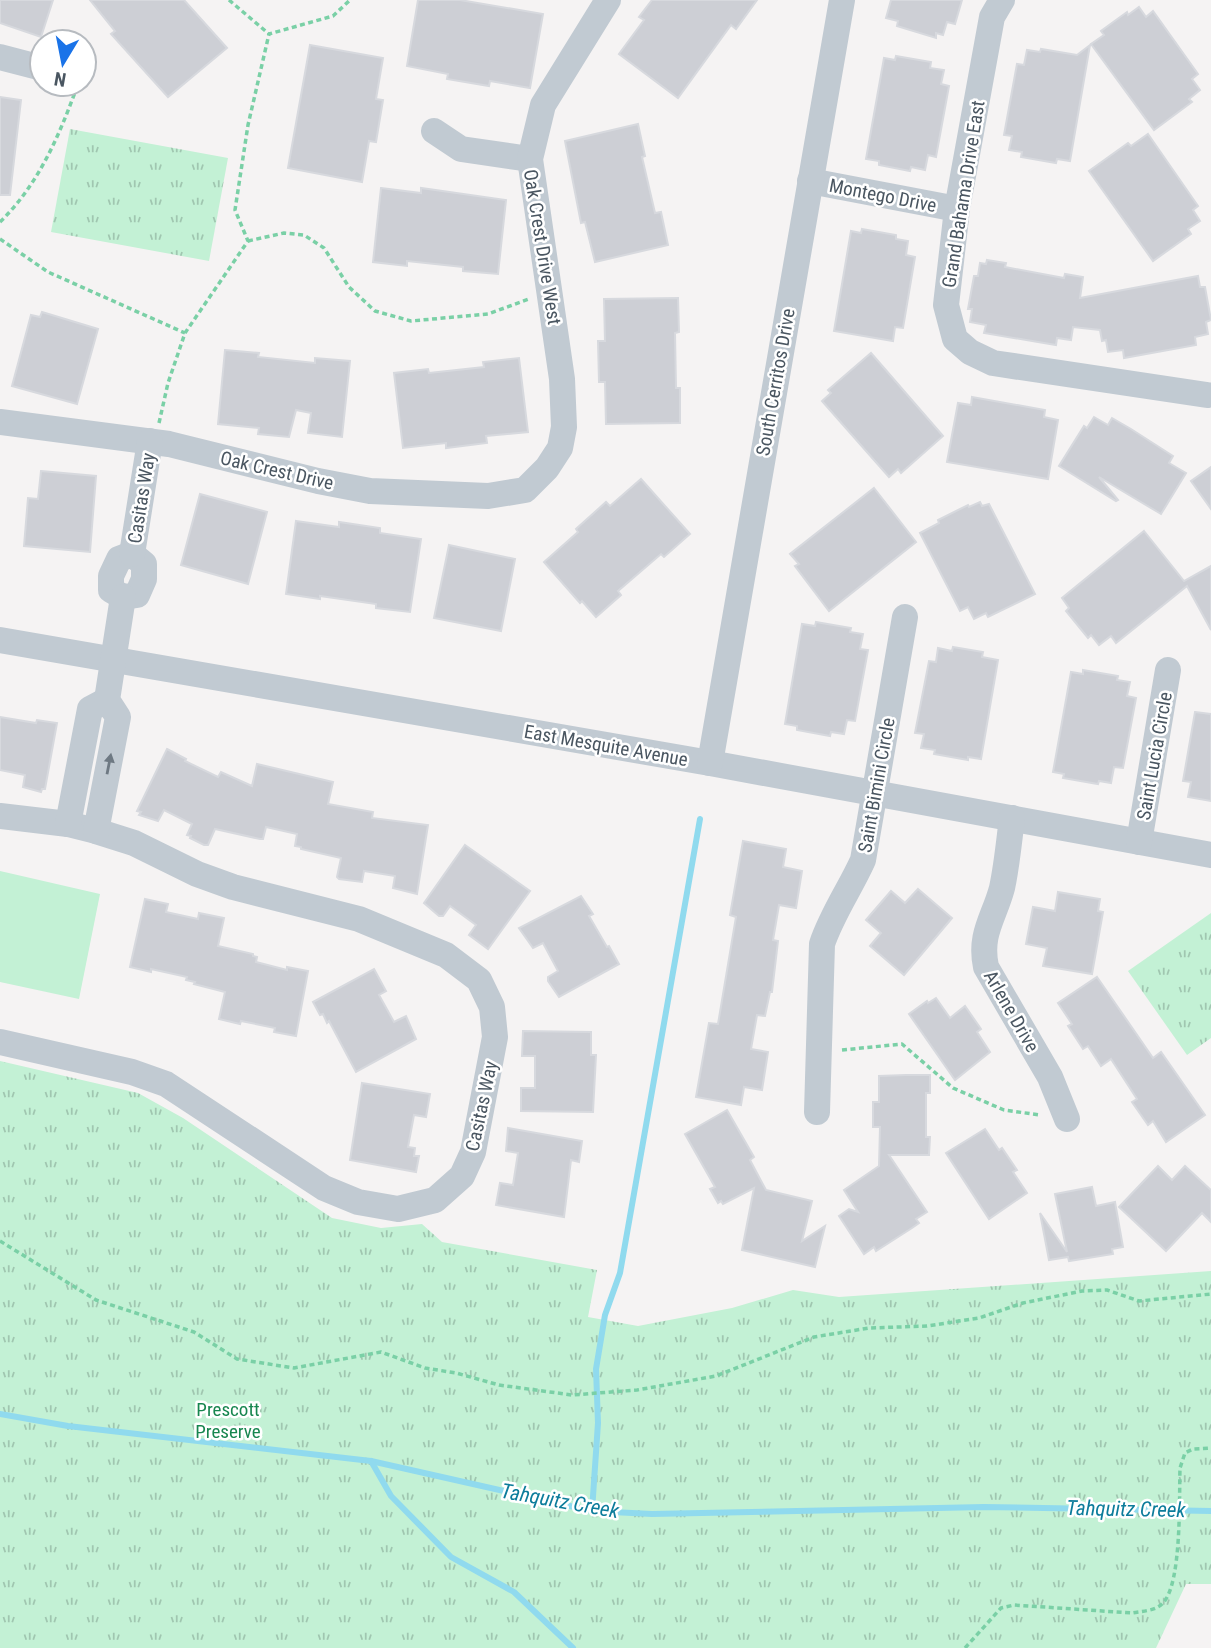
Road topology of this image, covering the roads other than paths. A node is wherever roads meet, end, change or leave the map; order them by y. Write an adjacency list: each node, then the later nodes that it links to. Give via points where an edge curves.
1 (608, 0): 7 (street, Oak Crest Drive West, via 543,105)
2 (842, 0): 8 (street, South Cerritos Drive)
3 (1002, 0): 9 (street, Grand Bahama Drive East, via 992,17)
4 (0, 57): 5 (street)
5 (28, 64)
6 (434, 131): 7 (street, via 461,149)
7 (530, 159): 13 (street, Oak Crest Drive West, via 562,379 564,426 560,448)
8 (810, 181): 9 (street, Montego Drive); 19 (street, South Cerritos Drive)
9 (957, 209): 10 (street, Grand Bahama Drive East, via 946,305 955,339 970,352 993,363)
10 (1207, 395)
11 (0, 422): 12 (street, Oak Crest Drive)
12 (152, 442): 13 (street, Oak Crest Drive, via 370,491 488,496 525,490); 16 (street, Casitas Way, via 132,554 119,559 111,576 111,590 123,597)
13 (547, 468)
14 (905, 617): 20 (street, Saint Bimini Circle)
15 (0, 640): 16 (street, East Mesquite Avenue)
16 (112, 660): 18 (street, Casitas Way); 19 (street, East Mesquite Avenue)
17 (1168, 670): 25 (street, Saint Lucia Circle)
18 (107, 700): 23 (street, via 90,709); 24 (street, Casitas Way, one-way to 18, via 118,717)
19 (710, 763): 20 (street, East Mesquite Avenue)
20 (875, 793): 22 (street, East Mesquite Avenue); 28 (street, Saint Bimini Circle, via 863,860 822,944)
21 (0, 816): 23 (street, Casitas Way)
22 (1012, 818): 25 (street, East Mesquite Avenue); 29 (street, Arlene Drive, via 1002,887 985,935 986,967 1050,1077)
23 (68, 824): 24 (street, Casitas Way)
24 (96, 831): 27 (street, Casitas Way, via 233,887 359,919 446,955 479,980 492,1007 495,1037 473,1152 462,1176 435,1200 398,1209 358,1202 324,1188 166,1084)
25 (1139, 842): 26 (street, East Mesquite Avenue)
26 (1211, 855)
27 (0, 1042)
28 (817, 1112)
29 (1067, 1119)

